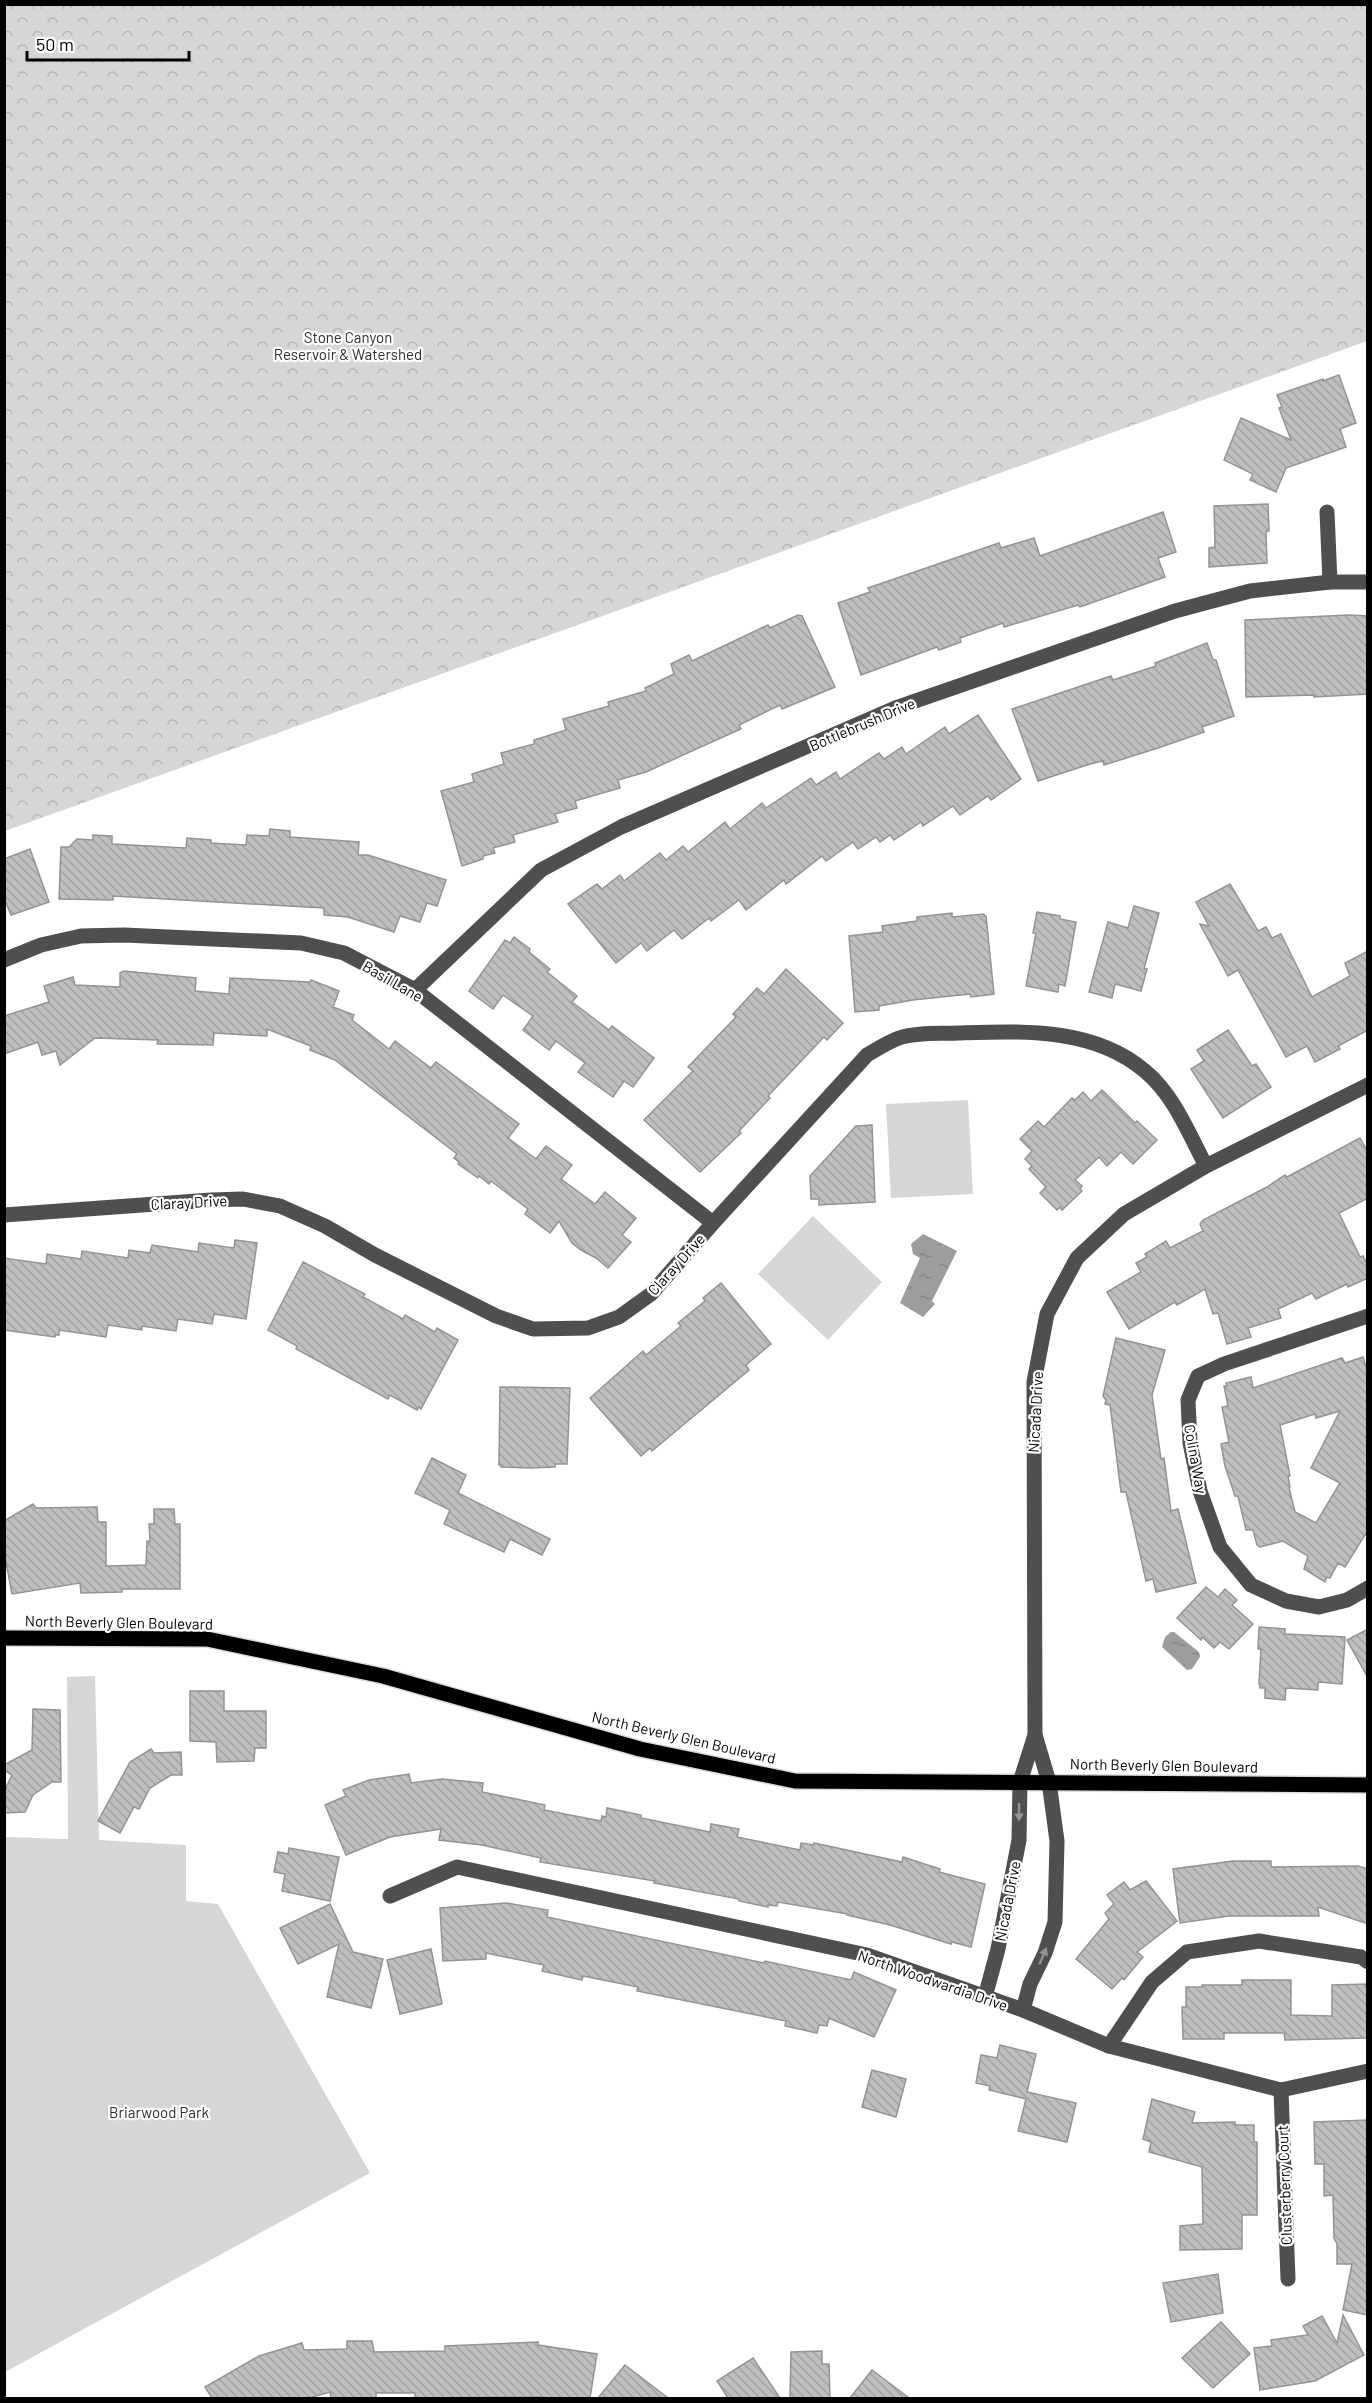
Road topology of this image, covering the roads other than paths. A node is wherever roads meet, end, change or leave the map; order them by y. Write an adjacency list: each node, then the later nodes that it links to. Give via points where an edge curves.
1 (1327, 512): 2 (street)
2 (1330, 582): 3 (street, Bottlebrush Drive); 5 (street, Bottlebrush Drive, via 1250,591 1135,624 898,707 621,827 541,870)
3 (1368, 582)
4 (4, 960): 5 (street, Basil Lane, via 41,945 81,936 301,943 344,953)
5 (415, 990): 9 (street, Basil Lane)
6 (1368, 1085): 7 (street, Nicada Drive)
7 (1206, 1166): 9 (street, Claray Drive, via 1174,1106 1146,1072 1114,1049 1067,1035 1021,1031 929,1034 900,1038 867,1055); 13 (street, Nicada Drive, via 1124,1214 1077,1258 1047,1314 1034,1382)
8 (4, 1215): 9 (street, Claray Drive, via 211,1200 243,1199 280,1206 496,1316 533,1329 561,1330 588,1328 619,1317 651,1294)
9 (713, 1223)
10 (1368, 1316): 11 (street, Colina Way, via 1198,1376 1188,1400 1190,1443 1200,1491 1220,1547 1251,1585 1286,1601 1319,1607 1347,1600)
11 (1368, 1588)
12 (4, 1638): 14 (main road, North Beverly Glen Boulevard, via 207,1639 383,1676 640,1749 795,1781)
13 (1035, 1735): 14 (street, Nicada Drive); 15 (street, Nicada Drive)
14 (1020, 1782): 15 (main road, North Beverly Glen Boulevard); 19 (street, Nicada Drive, one-way to 19, via 1019,1840)
15 (1049, 1782): 16 (main road, North Beverly Glen Boulevard); 20 (street, Nicada Drive, one-way to 15, via 1055,1923 1057,1841)
16 (1368, 1785)
17 (390, 1896): 19 (street, North Woodwardia Drive, via 457,1867 867,1955)
18 (1368, 1962): 21 (street, via 1361,1957 1259,1941 1188,1952 1152,1982)
19 (985, 1997): 20 (street, North Woodwardia Drive)
20 (1023, 2010): 21 (street, North Woodwardia Drive)
21 (1109, 2046): 23 (street, North Woodwardia Drive)
22 (1368, 2071): 23 (street, North Woodwardia Drive)
23 (1281, 2090): 24 (street, Clusterberry Court)
24 (1288, 2279)

